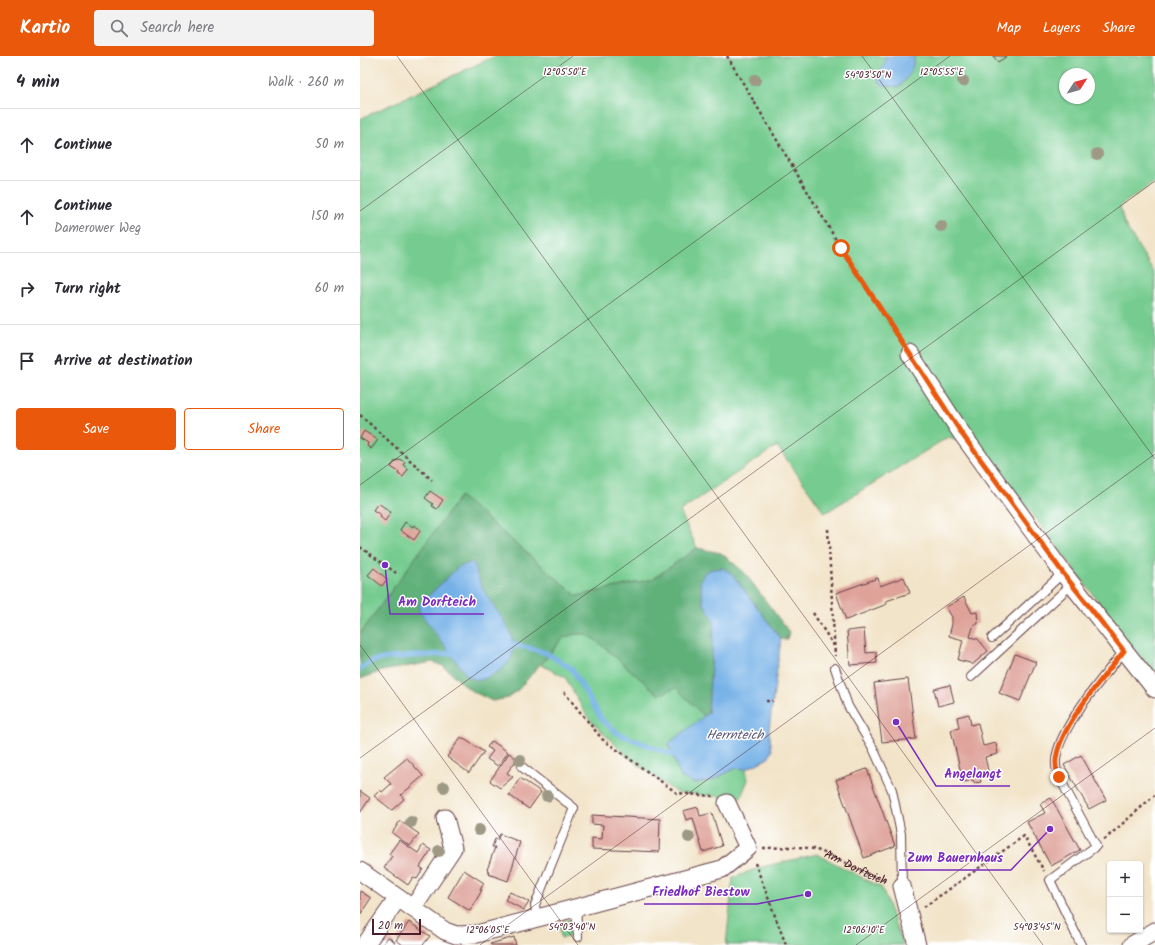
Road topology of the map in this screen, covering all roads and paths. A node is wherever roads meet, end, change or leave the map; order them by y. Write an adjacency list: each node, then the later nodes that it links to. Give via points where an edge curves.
1 (727, 56): 2 (path, via 841,248)
2 (910, 354): 8 (street, via 962,434)
3 (360, 415): 4 (path)
4 (432, 480)
5 (828, 529): 11 (path)
6 (360, 547): 7 (path)
7 (396, 573)
8 (1067, 578): 10 (lane); 12 (street); 14 (lane)
9 (813, 613): 11 (path)
10 (992, 638)
11 (834, 646): 13 (path)
12 (1124, 651): 15 (street); 23 (lane, via 1062,736 1056,757 1059,777)
13 (835, 668): 27 (lane, via 848,706 873,748 892,790 901,834)
14 (972, 677)
15 (1155, 689)
16 (564, 692): 21 (path, via 602,739 677,793 724,797)
17 (766, 700): 18 (path)
18 (773, 701)
19 (522, 767): 31 (lane, via 574,808 535,905)
20 (1155, 795): 23 (path)
21 (727, 803): 24 (street)
22 (445, 818): 29 (street, via 453,848)
23 (1096, 846): 26 (lane)
24 (752, 856): 27 (path, Am Dorfteich, via 797,847 821,851 873,878); 30 (street, via 722,869); 36 (path)
25 (360, 871): 28 (street)
26 (1050, 880): 32 (path, via 1024,836); 38 (lane)
27 (902, 886): 32 (street, Am Dorfteich)
28 (398, 898): 29 (street); 35 (street)
29 (413, 908): 31 (street, via 445,932 456,935 477,934)
30 (576, 908): 31 (street); 34 (lane)
31 (537, 918)
32 (910, 918): 37 (street, Am Dorfteich)
33 (1155, 931): 39 (street)
34 (578, 937)
35 (365, 945)
36 (786, 945)
37 (917, 945)
38 (1081, 945)
39 (1132, 945)

